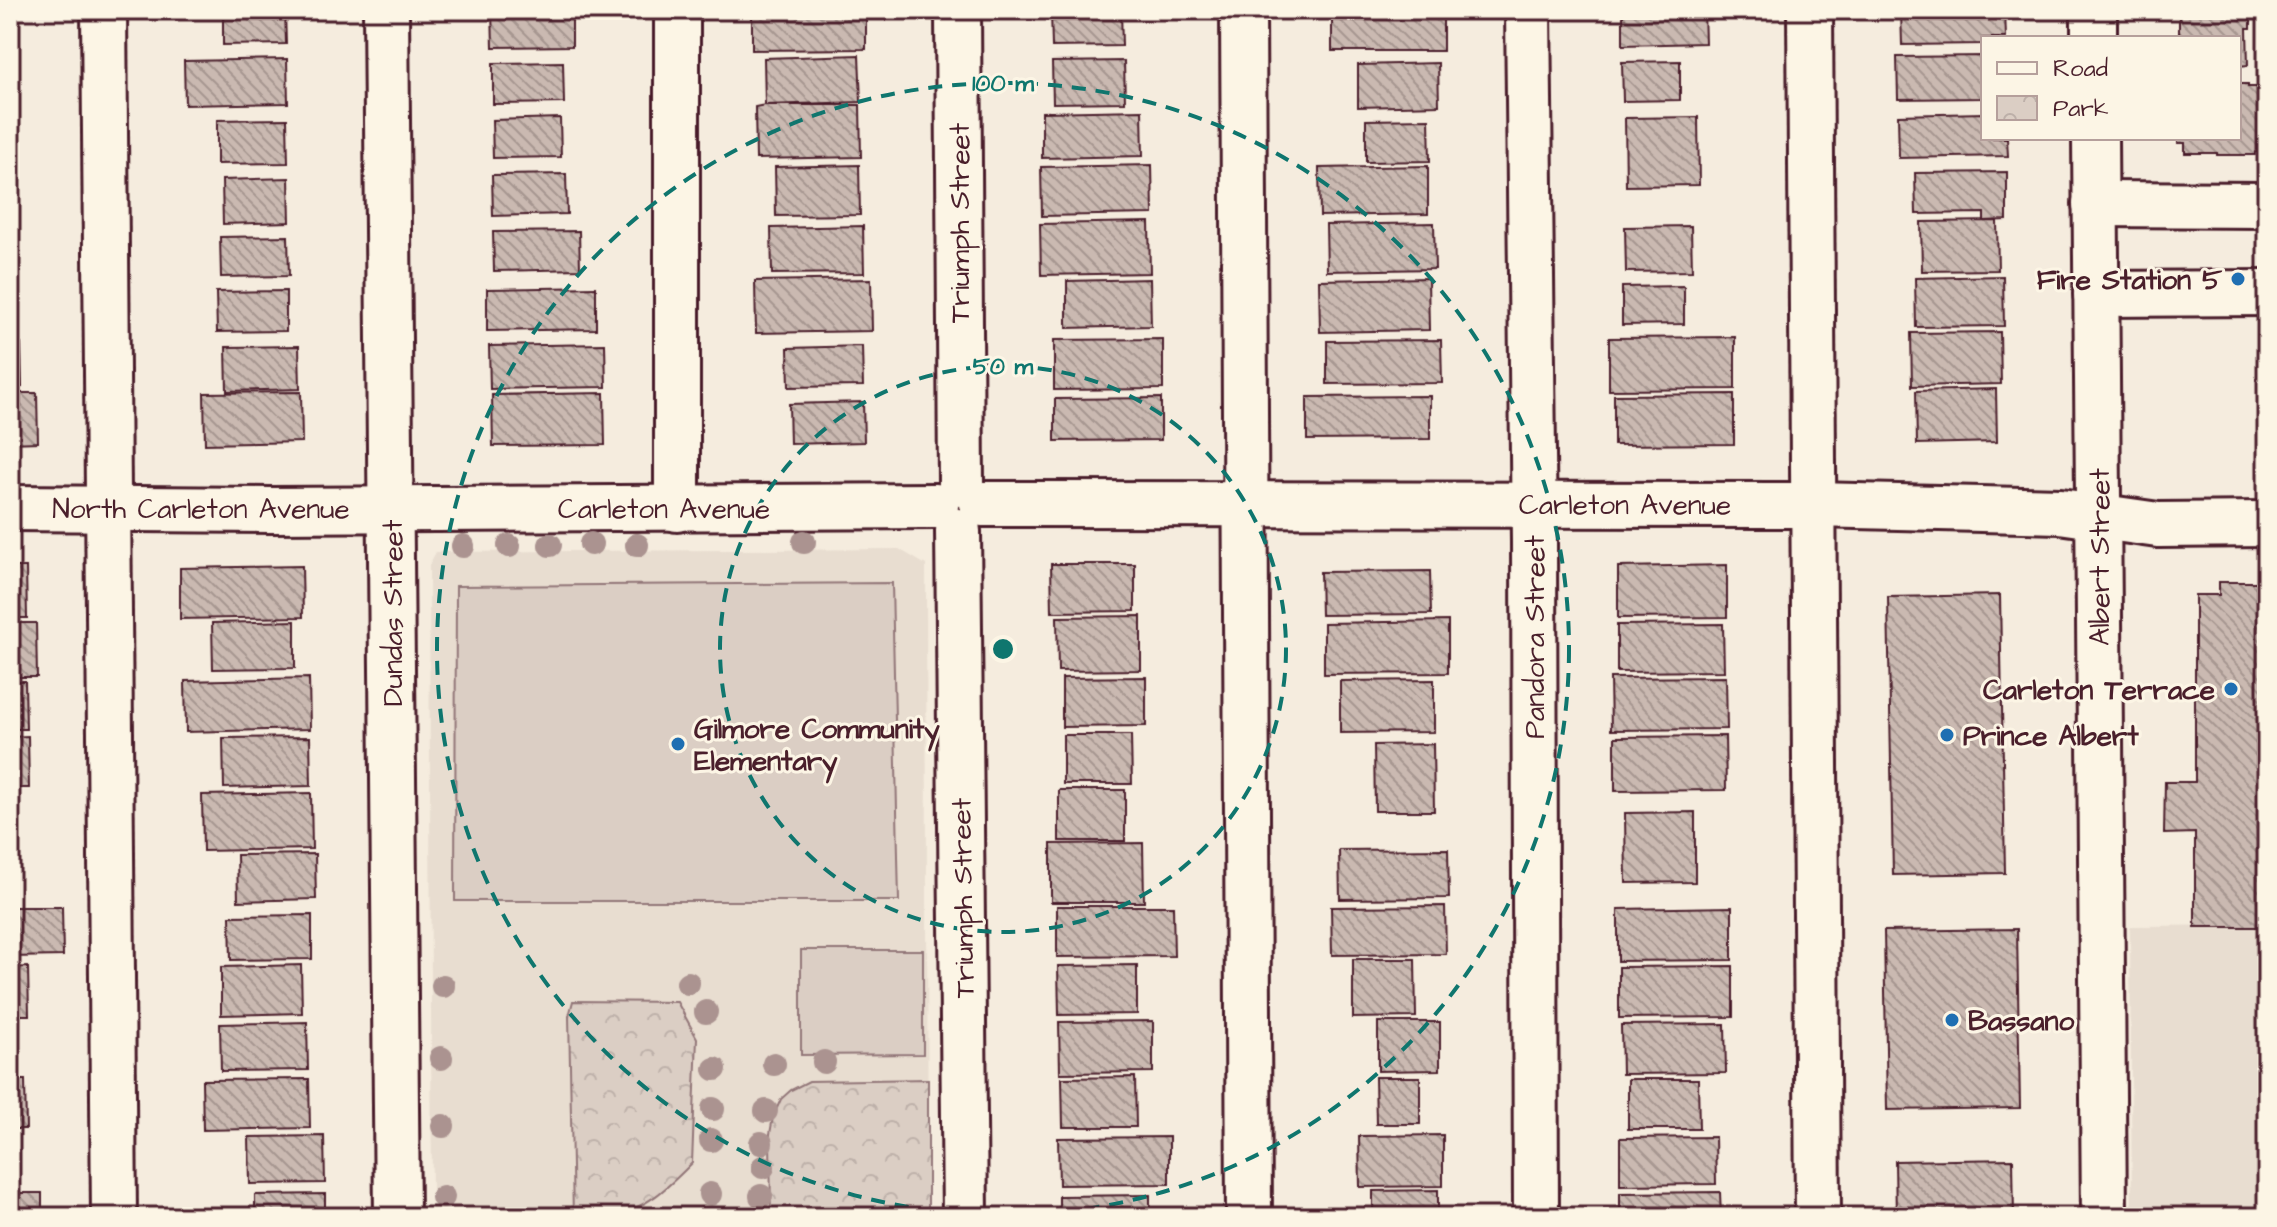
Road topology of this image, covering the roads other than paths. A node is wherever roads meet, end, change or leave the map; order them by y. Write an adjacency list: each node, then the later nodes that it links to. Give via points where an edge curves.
1 (104, 10): 21 (street)
2 (386, 10): 20 (street, Dundas Street)
3 (677, 10): 22 (street)
4 (958, 10): 18 (street, Triumph Street)
5 (1243, 10): 15 (street)
6 (1528, 10): 16 (street, Pandora Street)
7 (1810, 10): 17 (street)
8 (2094, 10): 9 (street)
9 (2094, 36)
10 (2095, 140): 11 (street, Albert Street)
11 (2095, 204): 12 (street); 14 (street, Albert Street)
12 (2267, 205)
13 (2267, 293): 14 (street)
14 (2096, 294): 23 (street, Albert Street)
15 (1246, 504): 16 (street, Carleton Avenue); 18 (street, Carleton Avenue); 28 (street)
16 (1533, 504): 17 (street, Carleton Avenue); 29 (street, Pandora Street)
17 (1815, 505): 23 (street, Carleton Avenue, via 2044,510); 30 (street)
18 (959, 506): 22 (street, Carleton Avenue); 27 (street, Triumph Street)
19 (10, 508): 21 (street, North Carleton Avenue)
20 (392, 508): 21 (street, North Carleton Avenue); 22 (street, Carleton Avenue); 26 (street, Dundas Street)
21 (107, 509): 25 (street)
22 (677, 509)
23 (2099, 517): 24 (street, Carleton Avenue, via 2158,525); 31 (street, Albert Street)
24 (2267, 524)
25 (114, 1217)
26 (397, 1217)
27 (965, 1217)
28 (1249, 1217)
29 (1536, 1217)
30 (1818, 1217)
31 (2104, 1217)

